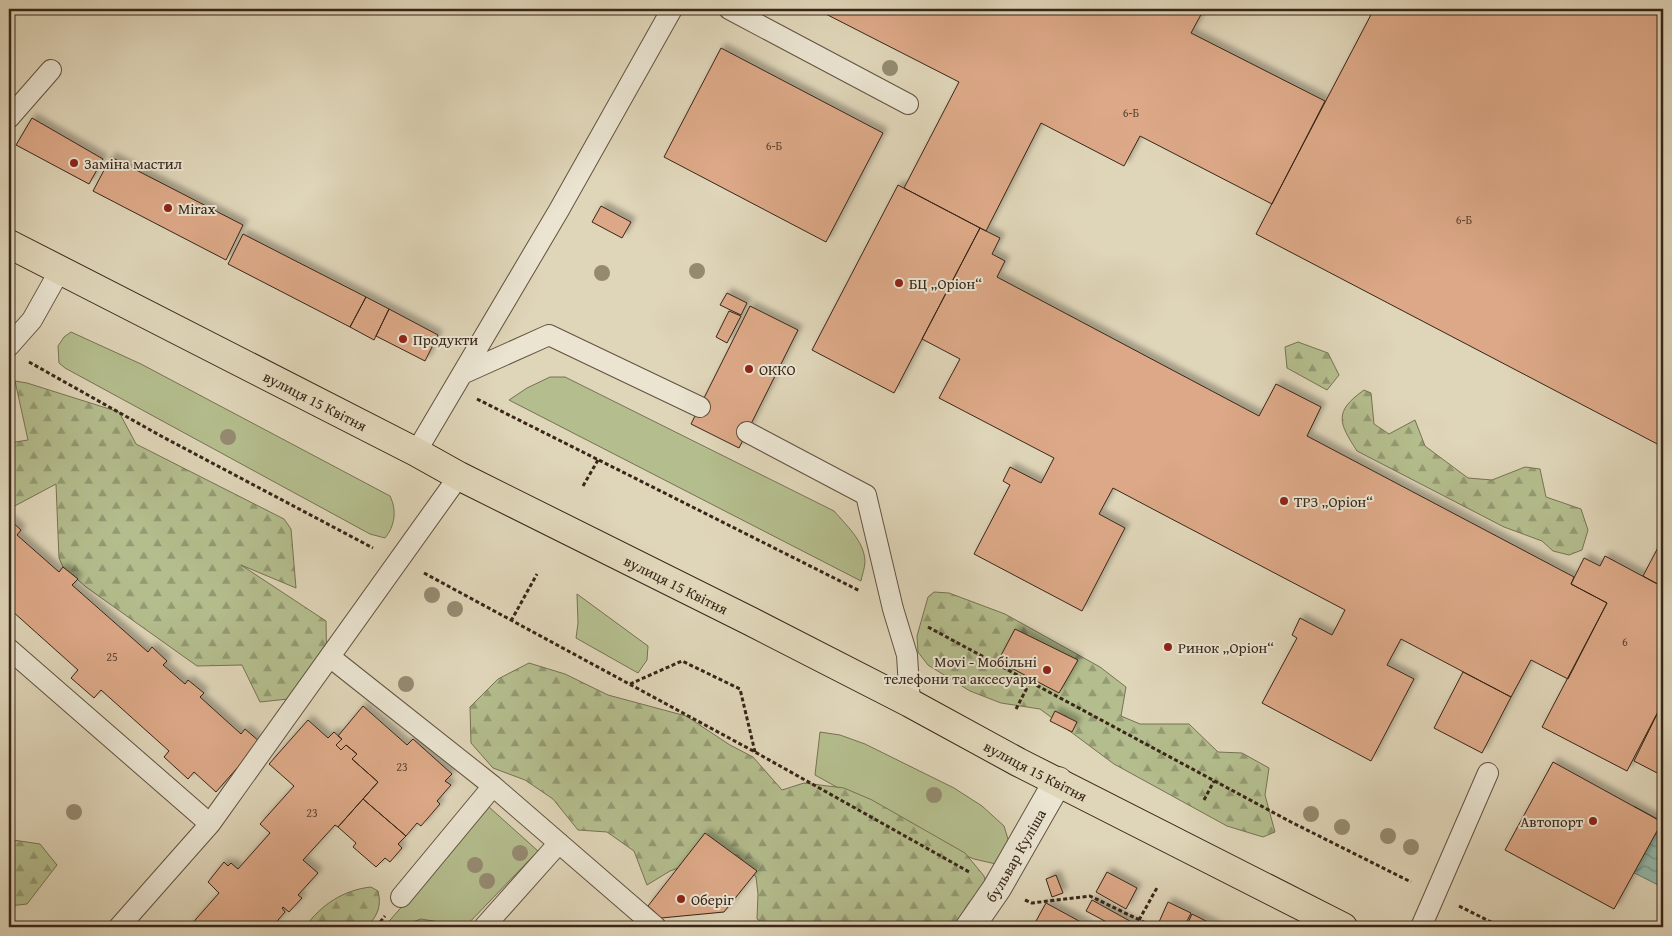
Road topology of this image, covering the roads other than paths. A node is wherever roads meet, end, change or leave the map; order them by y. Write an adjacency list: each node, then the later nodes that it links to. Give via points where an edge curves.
1 (672, 9): 9 (lane)
2 (729, 9): 4 (lane)
3 (51, 70): 5 (lane)
4 (908, 104)
5 (9, 118)
6 (9, 244): 7 (highway, вулиця 15 Квітня)
7 (60, 270): 8 (lane, via 32,320); 12 (highway, вулиця 15 Квітня)
8 (9, 346)
9 (458, 381): 10 (lane, via 549,335); 12 (lane)
10 (700, 407)
11 (747, 432): 16 (lane, via 866,494 907,655)
12 (416, 452): 13 (highway, вулиця 15 Квітня)
13 (458, 476): 15 (lane); 16 (highway, вулиця 15 Квітня)
14 (9, 649): 20 (lane)
15 (330, 657): 19 (lane); 20 (lane)
16 (910, 703): 18 (highway, вулиця 15 Квітня)
17 (1488, 773): 28 (lane)
18 (1058, 781): 26 (street, бульвар Куліша, via 997,888); 27 (highway, вулиця 15 Квітня)
19 (493, 786): 21 (lane); 22 (lane)
20 (210, 824): 23 (lane)
21 (559, 843): 24 (lane); 25 (lane)
22 (401, 896)
23 (119, 927)
24 (484, 927)
25 (656, 927)
26 (970, 927)
27 (1343, 927)
28 (1421, 927)

